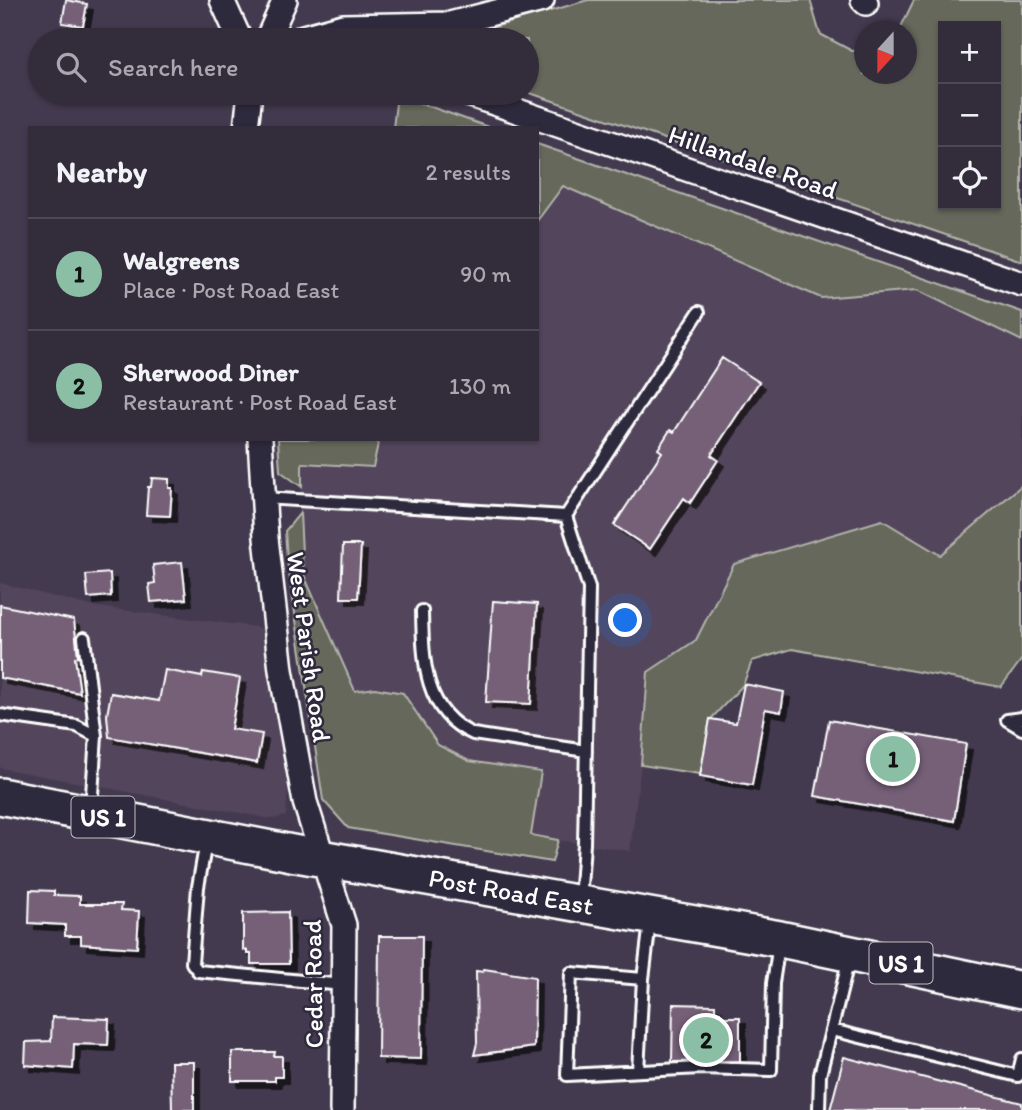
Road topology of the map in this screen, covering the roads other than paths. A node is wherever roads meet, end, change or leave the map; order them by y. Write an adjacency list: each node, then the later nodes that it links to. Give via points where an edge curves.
1 (222, 0): 4 (street)
2 (542, 0): 6 (street, via 450,24)
3 (281, 2): 5 (street)
4 (235, 28)
5 (272, 28)
6 (337, 28)
7 (249, 105): 9 (street)
8 (500, 105): 10 (street, Hillandale Road)
9 (246, 126)
10 (1022, 284)
11 (699, 312): 14 (lane)
12 (260, 441): 13 (street, West Parish Road)
13 (263, 498): 14 (lane); 25 (street, West Parish Road, via 286,694 305,802)
14 (566, 516): 21 (lane, via 589,588)
15 (422, 611): 21 (lane, via 423,657 430,687 442,712 458,728)
16 (84, 638): 20 (lane)
17 (0, 715): 20 (lane, via 77,726)
18 (1022, 718): 19 (lane, via 1007,720)
19 (1022, 729)
20 (96, 736): 23 (lane)
21 (586, 751): 26 (lane)
22 (0, 796): 23 (main road, Post Road East / US 1)
23 (91, 815): 24 (main road, Post Road East / US 1)
24 (207, 837): 25 (main road, Post Road East / US 1); 31 (lane, via 192,963 198,971)
25 (325, 859): 26 (main road, Post Road East / US 1); 31 (street, Cedar Road, via 344,925)
26 (579, 904): 27 (main road, Post Road East / US 1)
27 (651, 915): 28 (main road, Post Road East / US 1); 30 (lane)
28 (780, 939): 29 (main road, Post Road East / US 1); 35 (lane, via 773,983 771,1070)
29 (850, 952): 32 (main road, Post Road East / US 1); 33 (lane)
30 (643, 979): 35 (lane); 35 (lane, via 570,973 567,1075)
31 (343, 985): 37 (street, Cedar Road)
32 (1022, 990)
33 (832, 1030): 36 (lane); 38 (lane, via 820,1075)
34 (1022, 1059): 36 (lane)
35 (638, 1071)
36 (1020, 1077)
37 (342, 1110)
38 (818, 1110)

